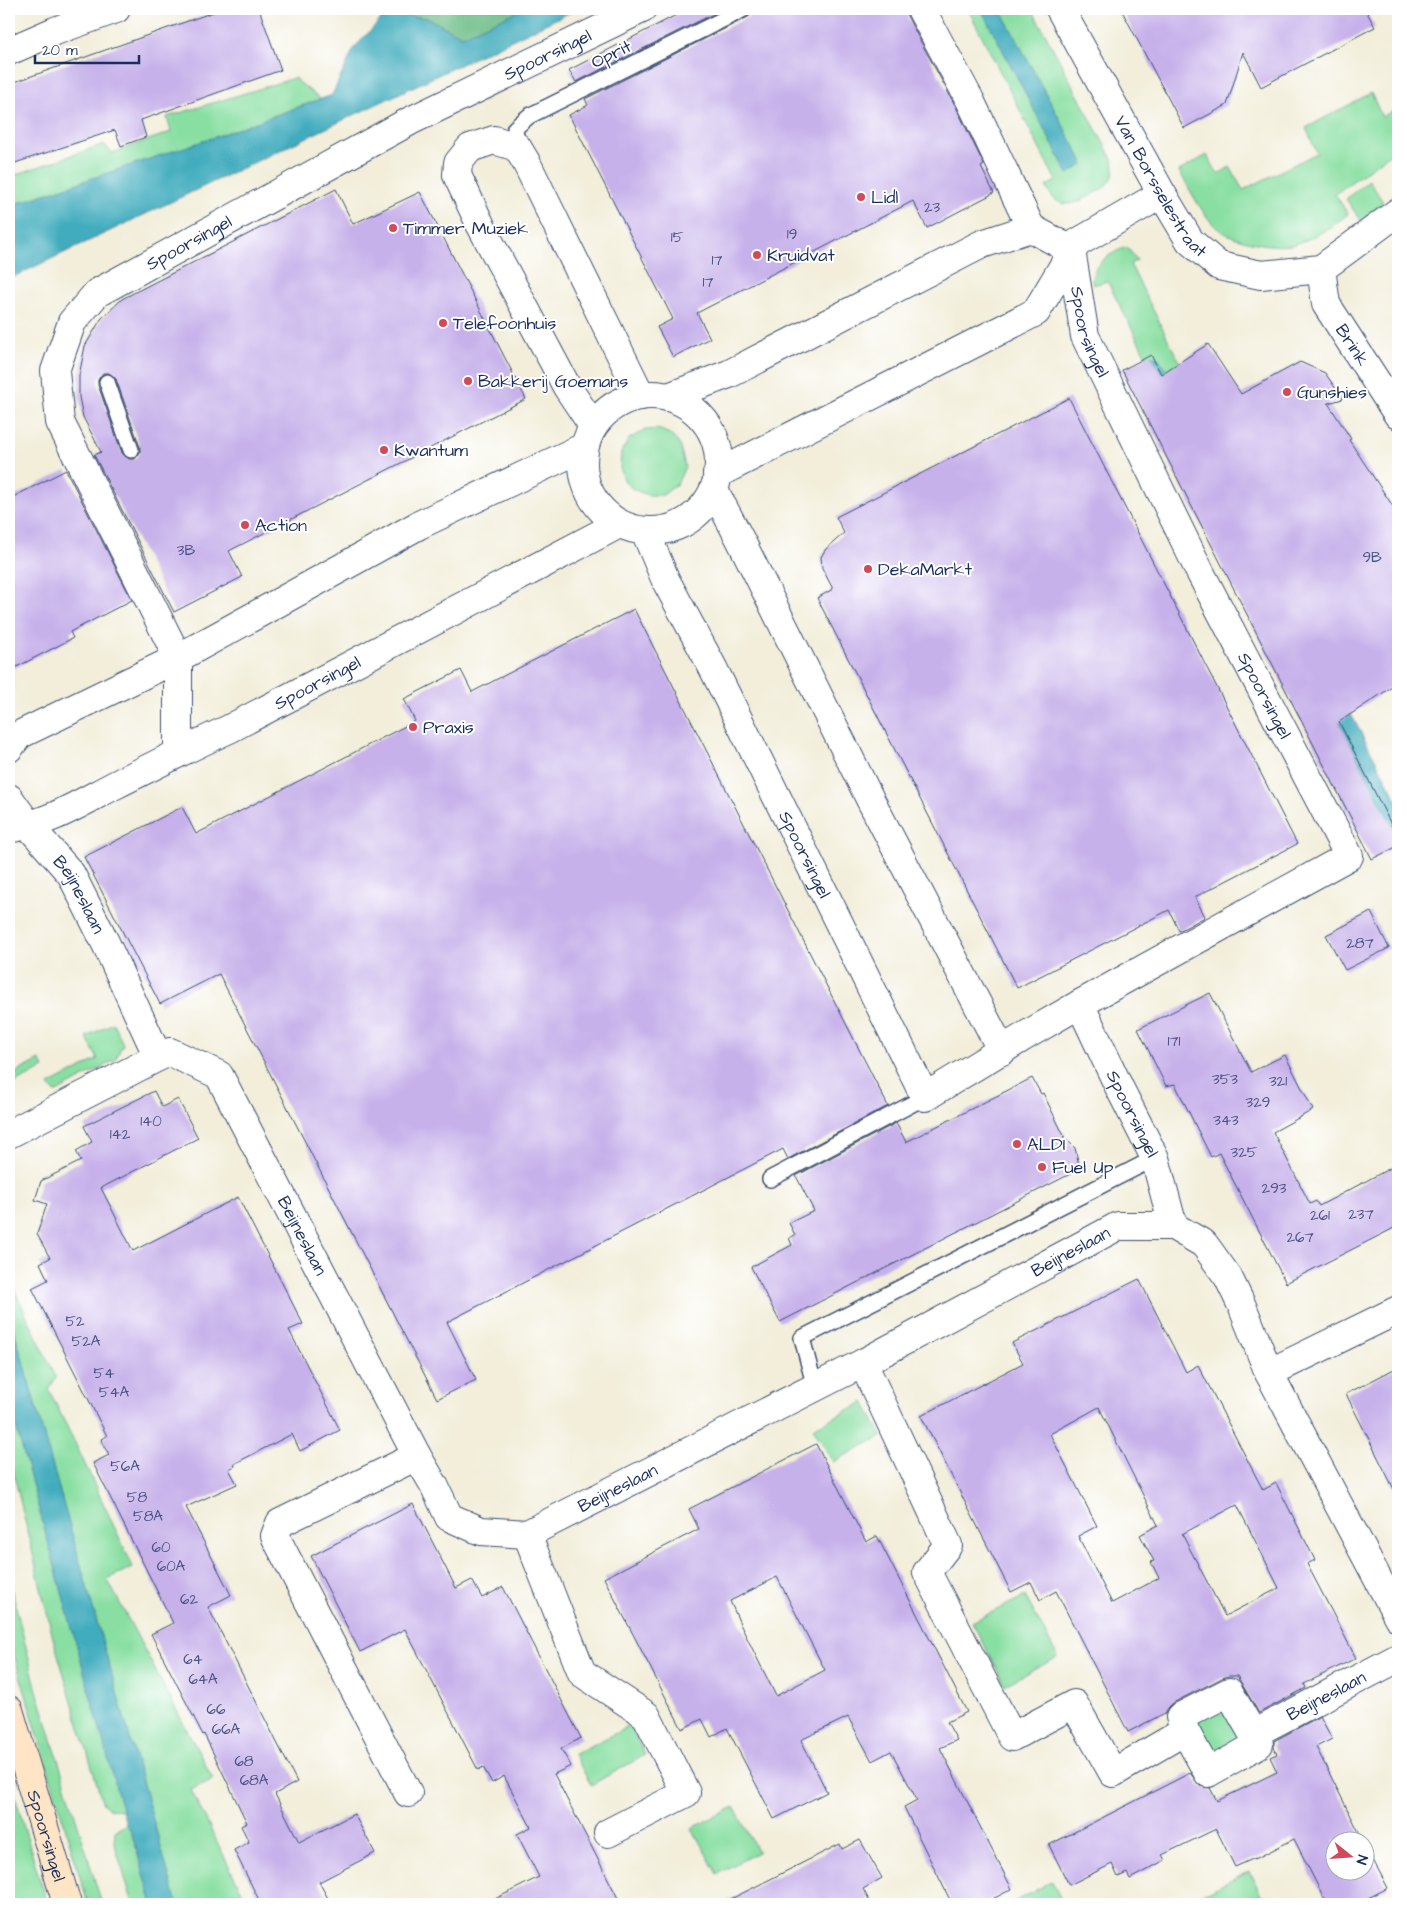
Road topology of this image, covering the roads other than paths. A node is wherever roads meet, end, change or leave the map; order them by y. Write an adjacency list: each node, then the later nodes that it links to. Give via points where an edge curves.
1 (116, 9): 6 (street)
2 (642, 9): 22 (street, Spoorsingel, via 410,121 97,292 72,322 54,371 60,422)
3 (744, 9): 7 (lane, Oprit, via 529,116 515,128)
4 (921, 9): 10 (street, via 970,100)
5 (1060, 9): 8 (street, Van Borsselestraat)
6 (9, 50)
7 (517, 147): 14 (street); 17 (street, via 494,140 470,148 458,163 457,175 567,387)
8 (1162, 194): 11 (street, Spoorsingel, via 1082,238); 12 (street, Van Borsselestraat, via 1190,241 1219,266 1261,275)
9 (1398, 212): 12 (street)
10 (1031, 228): 11 (street); 15 (street, via 982,244 729,374)
11 (1070, 250): 19 (street, Spoorsingel, via 1036,312); 27 (street, Spoorsingel, via 1085,336 1200,572 1349,856)
12 (1321, 270): 16 (street, Brink, via 1326,304)
13 (107, 382): 18 (lane)
14 (641, 396): 15 (street); 17 (street, via 608,409)
15 (668, 397): 19 (street, via 692,409 708,425 717,446 719,468)
16 (1398, 415)
17 (588, 436): 20 (street, Spoorsingel, via 583,469 588,491 600,510); 22 (street)
18 (131, 450)
19 (715, 482): 21 (street, Spoorsingel, via 701,509 684,523 662,531); 28 (street, via 740,539 875,808)
20 (619, 524): 21 (street, Spoorsingel); 24 (street, Spoorsingel, via 229,729)
21 (645, 531): 30 (street, Spoorsingel, via 666,581 713,668)
22 (178, 658): 23 (street, via 19,735); 24 (street)
23 (9, 748)
24 (178, 752): 26 (street, Spoorsingel, via 56,816)
25 (9, 798): 26 (street, Beijneslaan)
26 (19, 827): 29 (street, Beijneslaan, via 71,874)
27 (1080, 1004): 28 (street, Spoorsingel); 32 (street, Spoorsingel)
28 (1002, 1051): 30 (street, Spoorsingel)
29 (158, 1057): 31 (street, Beijneslaan); 39 (street, Beijneslaan, via 170,1052 219,1075)
30 (925, 1097): 33 (lane)
31 (9, 1134)
32 (1155, 1158): 34 (street, Spoorsingel); 38 (lane, via 802,1338)
33 (770, 1179)
34 (1173, 1226): 36 (street, Beijneslaan, via 1118,1226); 37 (street, via 1204,1244 1228,1277)
35 (1398, 1310): 37 (street)
36 (863, 1364): 38 (street, Beijneslaan); 44 (street, via 948,1545 927,1572 1012,1737 1074,1704 1113,1773)
37 (1269, 1373): 41 (street)
38 (815, 1388): 40 (street, Beijneslaan)
39 (417, 1456): 40 (street, Beijneslaan, via 449,1517 481,1531); 46 (street, via 280,1523 275,1536)
40 (527, 1534): 47 (street, via 582,1673 646,1716 686,1793)
41 (1398, 1617)
42 (1398, 1658): 45 (street, Beijneslaan)
43 (9, 1710): 48 (main road, Spoorsingel)
44 (1185, 1731): 45 (street, via 1208,1773 1259,1744); 45 (street, via 1180,1717 1229,1692)
45 (1253, 1734)
46 (408, 1793)
47 (608, 1833)
48 (67, 1904)

